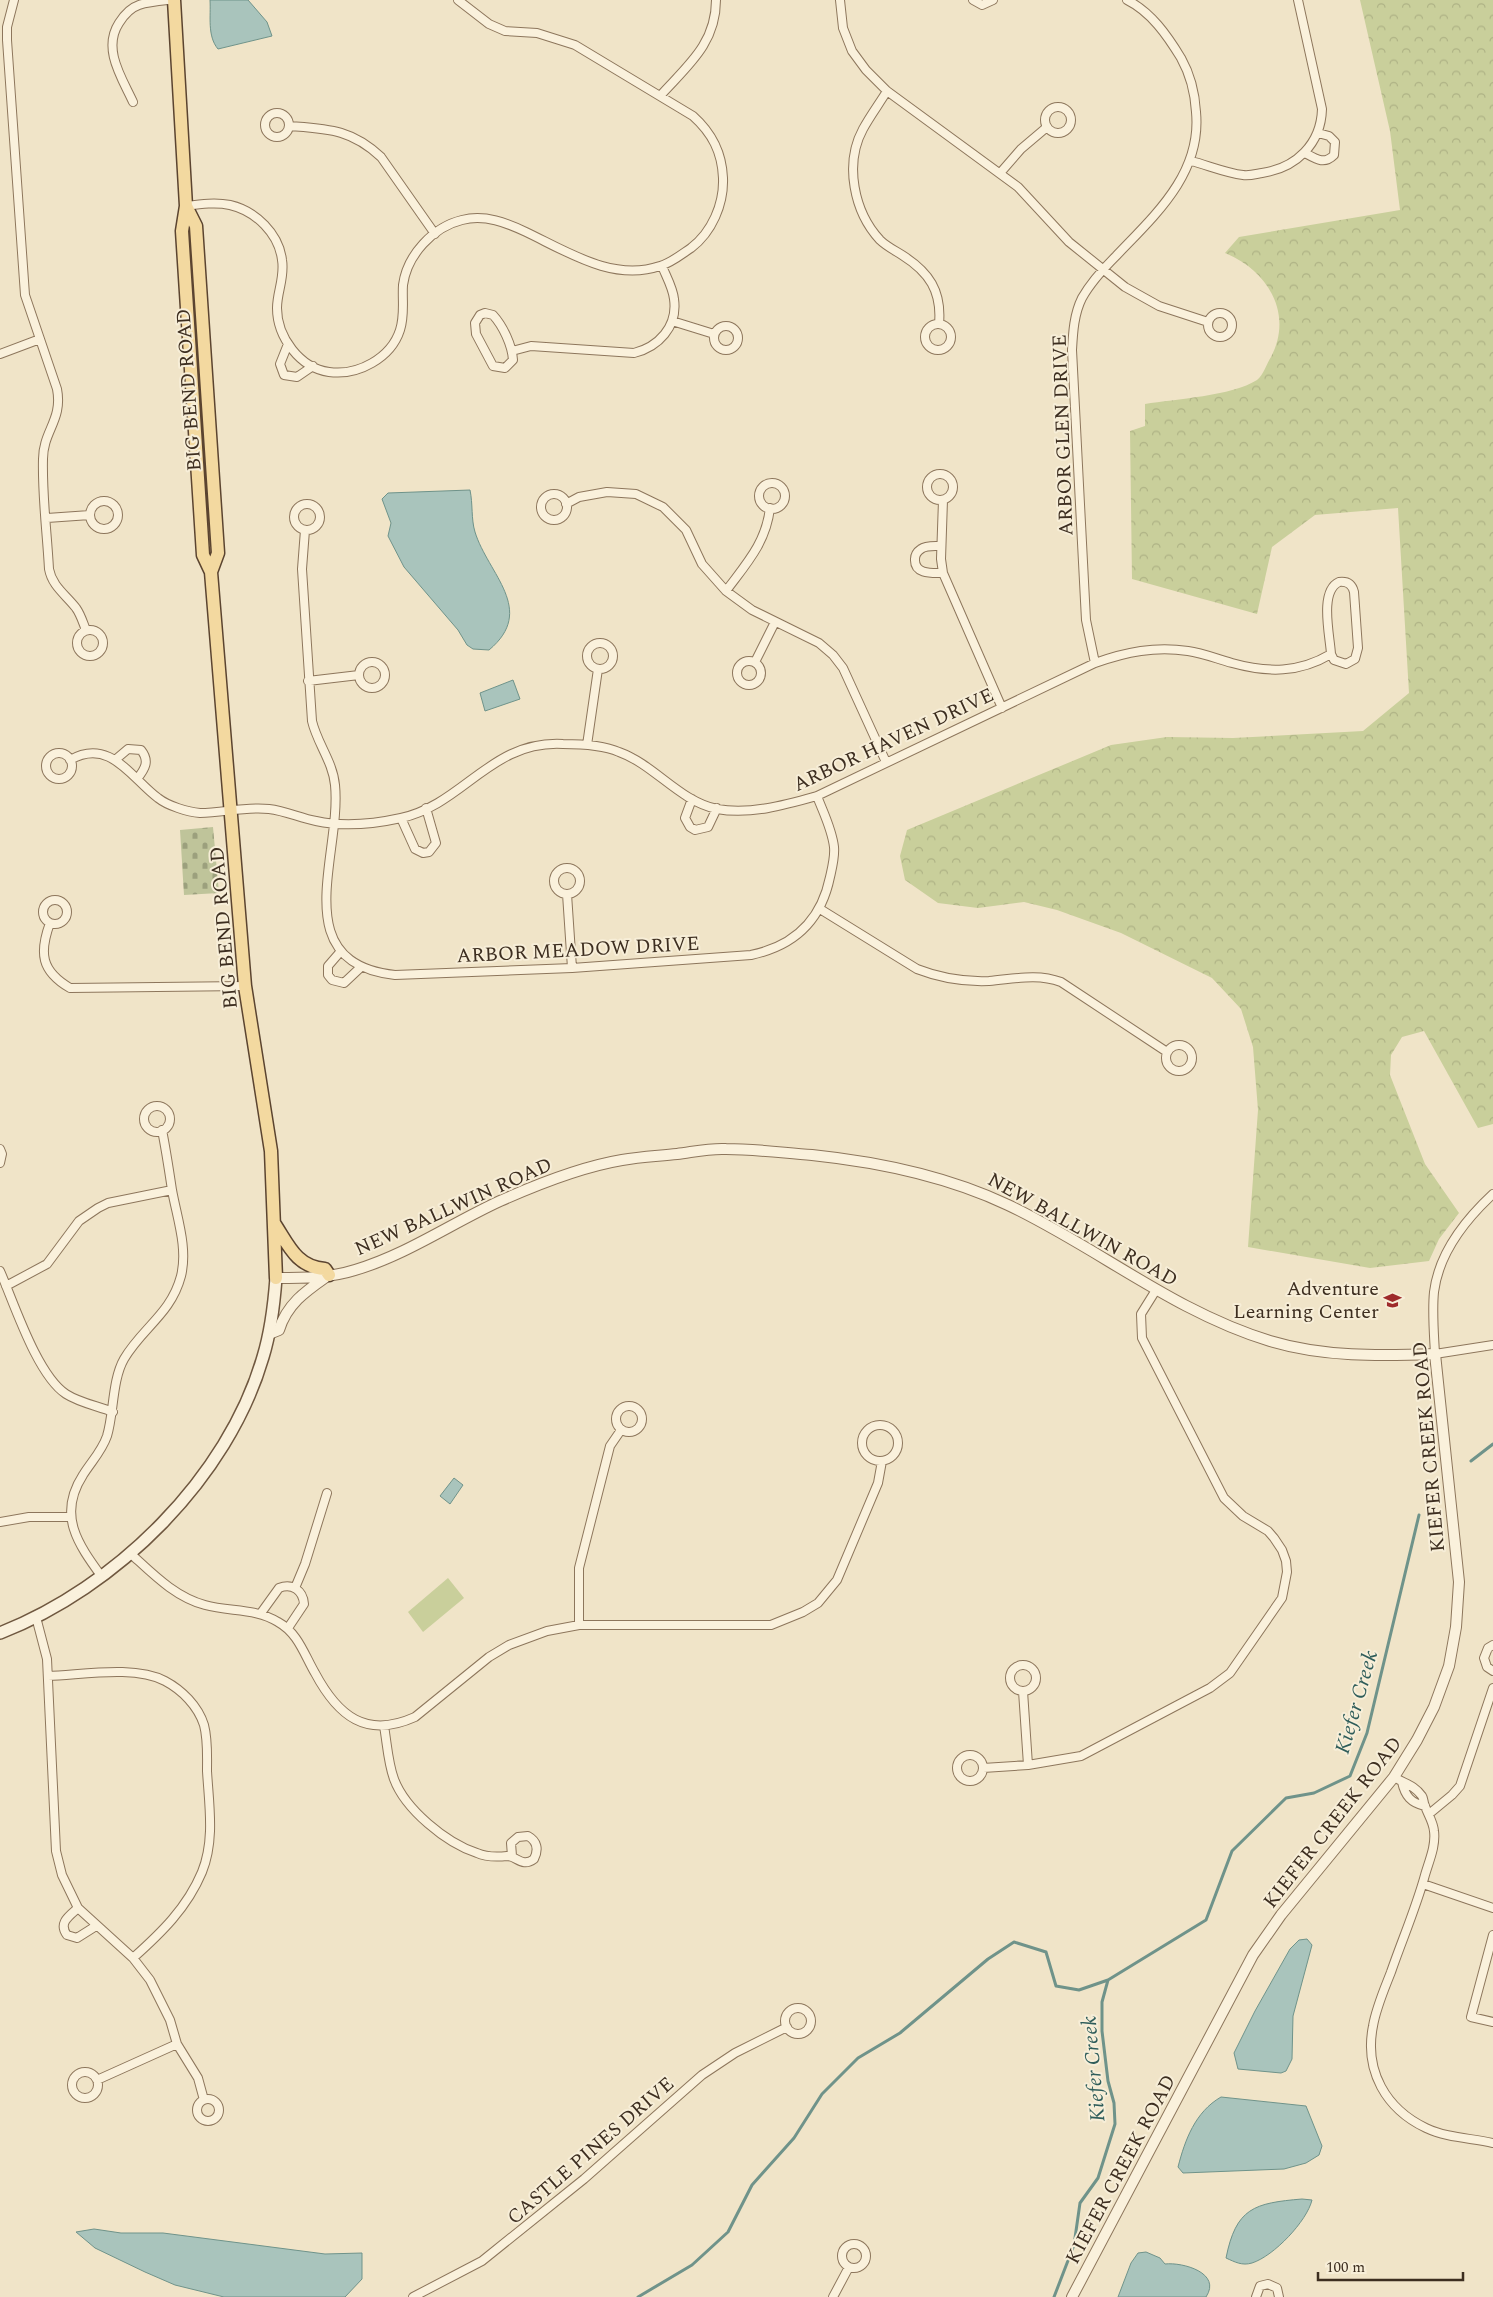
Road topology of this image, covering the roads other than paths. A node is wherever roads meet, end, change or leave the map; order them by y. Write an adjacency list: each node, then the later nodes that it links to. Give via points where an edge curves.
1 (14, 0): 28 (street, via 7,40 24,282 25,295)
2 (169, 0): 13 (street, via 138,5 116,28 112,40 113,56)
3 (174, 0): 20 (main road, BIG BEND ROAD)
4 (458, 0): 12 (street, via 489,24 506,31 538,33 575,45)
5 (716, 0): 12 (street, via 713,28 705,43)
6 (840, 0): 11 (street, via 844,28 852,51)
7 (973, 0): 8 (street, via 982,5)
8 (993, 0)
9 (1127, 0): 18 (street, ARBOR GLEN DRIVE, via 1161,27 1184,64 1192,89 1197,124)
10 (1298, 0): 16 (street, via 1322,109)
11 (887, 91): 19 (street); 26 (street, via 862,131 854,161 854,188 864,216 880,240 927,276 940,306)
12 (660, 96): 22 (street, via 694,116 707,128 721,160 723,180 722,198 708,230 695,245)
13 (133, 102)
14 (290, 126): 21 (street, via 330,129 371,148 381,157)
15 (1048, 127): 19 (street, via 1021,149)
16 (1318, 133): 17 (street); 17 (street, via 1335,142 1334,155 1321,161)
17 (1305, 153): 18 (street, via 1281,168 1243,175)
18 (1191, 160): 23 (street, ARBOR GLEN DRIVE, via 1165,204)
19 (1001, 172): 23 (street, via 1032,199 1069,242)
20 (186, 206): 29 (street, via 231,205 254,216 272,234 279,245 282,260 283,275 277,308); 60 (main road, BIG BEND ROAD, via 182,231 202,555 211,572)
21 (435, 234): 22 (street, via 463,219 504,221 602,267 633,270); 32 (street, via 423,243 407,270 400,329 383,355 351,372 330,372)
22 (662, 266): 24 (street, via 674,299)
23 (1104, 268): 25 (street, via 1141,297); 46 (street, ARBOR GLEN DRIVE, via 1090,284 1076,312 1072,350 1086,620)
24 (672, 321): 27 (street); 30 (street, via 658,343 634,353 531,346)
25 (1208, 322)
26 (939, 324)
27 (714, 334)
28 (40, 339): 31 (street); 37 (street, via 60,400 43,458)
29 (288, 344): 32 (street, via 301,360); 32 (street, via 280,364 284,375 297,377)
30 (512, 351): 30 (street, via 494,314 485,313 477,318 476,334 493,366 508,367 513,360)
31 (0, 354)
32 (313, 366)
33 (943, 500): 39 (street)
34 (566, 504): 41 (street, via 578,497 607,492 636,494 663,507 686,530 704,567)
35 (770, 508): 41 (street, via 768,525 759,548)
36 (90, 515): 37 (street)
37 (47, 518): 43 (street, via 50,577 77,609)
38 (305, 530): 49 (street, ARBOR MEADOW DRIVE, via 302,569)
39 (941, 546): 40 (street); 40 (street, via 923,547 915,559 922,571)
40 (944, 573): 50 (street)
41 (726, 591): 42 (street)
42 (775, 622): 45 (street); 54 (street, via 819,643 833,655 843,668)
43 (86, 630)
44 (1331, 654): 44 (street, via 1334,660 1346,664 1357,655 1354,592 1352,586 1344,582 1334,584 1327,599); 46 (street, ARBOR HAVEN DRIVE, via 1313,665 1298,669 1247,666 1191,651 1170,649 1122,653)
45 (755, 662)
46 (1095, 663): 50 (street, ARBOR HAVEN DRIVE)
47 (598, 669): 51 (street)
48 (359, 676): 49 (street)
49 (308, 681): 62 (street, ARBOR MEADOW DRIVE, via 315,735 333,772)
50 (1002, 708): 54 (street, ARBOR HAVEN DRIVE)
51 (587, 745): 57 (street, ARBOR HAVEN DRIVE, via 619,751); 58 (street, ARBOR HAVEN DRIVE, via 541,743 522,749 498,760)
52 (70, 760): 53 (street, via 93,753)
53 (116, 760): 55 (street, ARBOR HAVEN DRIVE); 55 (street, via 128,749 141,750 146,765)
54 (886, 762): 56 (street, ARBOR HAVEN DRIVE)
55 (137, 778): 60 (street, ARBOR HAVEN DRIVE, via 158,798 171,805 199,813)
56 (817, 796): 59 (street, ARBOR HAVEN DRIVE, via 770,808); 64 (street, ARBOR MEADOW DRIVE, via 834,848 827,892)
57 (692, 799): 59 (street, ARBOR HAVEN DRIVE); 59 (street, via 685,818 694,830 708,827)
58 (426, 808): 61 (street, ARBOR HAVEN DRIVE); 61 (street, via 436,843 430,852 415,849)
59 (717, 808)
60 (231, 810): 62 (street, ARBOR HAVEN DRIVE, via 267,808); 69 (main road, BIG BEND ROAD)
61 (401, 818): 62 (street, ARBOR HAVEN DRIVE)
62 (334, 824): 66 (street, ARBOR MEADOW DRIVE, via 325,904 329,929)
63 (568, 894): 68 (street)
64 (820, 910): 68 (street, ARBOR MEADOW DRIVE, via 797,934 768,952); 70 (street, via 917,969 933,975 969,981 1050,977)
65 (50, 923): 69 (street, via 42,949 44,961 49,972 70,988)
66 (341, 952): 67 (street, ARBOR MEADOW DRIVE); 67 (street, via 328,966 332,980 344,983)
67 (361, 967): 68 (street, ARBOR MEADOW DRIVE, via 395,975)
68 (572, 968)
69 (245, 986): 76 (main road, BIG BEND ROAD, via 271,1151)
70 (1167, 1052)
71 (162, 1130): 74 (street)
72 (0, 1149): 73 (street)
73 (0, 1162)
74 (172, 1190): 80 (street, via 98,1208 79,1221 47,1264); 85 (street, via 183,1242 181,1274 174,1297 120,1366)
75 (1493, 1194): 84 (street, KIEFER CREEK ROAD, via 1460,1229 1439,1271 1434,1292)
76 (274, 1223): 78 (main road, via 297,1257 314,1268 325,1269); 79 (main road, BIG BEND ROAD)
77 (0, 1271): 80 (street)
78 (329, 1276): 79 (street, NEW BALLWIN ROAD); 81 (street, NEW BALLWIN ROAD, via 386,1258 499,1202 578,1171 621,1161 724,1148 857,1160 969,1188 1010,1206); 82 (street, via 296,1300 279,1330)
79 (276, 1278): 82 (main road)
80 (6, 1286): 85 (street, via 39,1361 54,1384 80,1401)
81 (1156, 1290): 84 (street, NEW BALLWIN ROAD, via 1217,1322 1271,1342 1366,1356); 105 (street, via 1141,1314 1145,1346 1224,1498 1243,1516 1268,1531 1282,1550 1287,1572 1282,1598 1222,1681 1081,1756)
82 (269, 1334): 91 (main road, via 256,1378 226,1439 182,1501)
83 (1493, 1345): 84 (street, NEW BALLWIN ROAD)
84 (1434, 1354): 107 (street, KIEFER CREEK ROAD, via 1459,1582 1456,1627 1449,1666 1434,1708)
85 (113, 1412): 89 (street, via 99,1452 78,1482)
86 (621, 1430): 96 (street, via 610,1446 579,1568)
87 (882, 1461): 87 (street, via 893,1456 898,1438 890,1428 878,1425 868,1429 862,1445 871,1459); 96 (street, via 878,1483 837,1580 818,1603 803,1612 771,1625)
88 (327, 1493): 93 (street)
89 (70, 1517): 90 (street, via 29,1517); 92 (street, via 82,1549)
90 (0, 1522)
91 (131, 1554): 92 (main road); 94 (street, via 159,1580 188,1599 221,1608)
92 (102, 1577): 95 (main road)
93 (295, 1588): 94 (street, via 279,1588); 97 (street, via 301,1593 304,1604)
94 (261, 1613): 97 (street)
95 (36, 1617): 98 (main road); 101 (street)
96 (579, 1625): 104 (street, via 546,1630 510,1645 481,1662 422,1713)
97 (288, 1628): 104 (street, via 342,1711 366,1725)
98 (0, 1633)
99 (1493, 1645): 100 (street, via 1484,1658 1487,1667)
100 (1493, 1671)
101 (48, 1676): 111 (street, via 56,1851 62,1876); 115 (street, via 132,1672 151,1675 184,1694 203,1724 211,1834 206,1859 196,1885 168,1926)
102 (1493, 1688): 108 (street, via 1460,1786)
103 (1023, 1691): 105 (street)
104 (384, 1726): 109 (street, via 393,1777 399,1791 426,1822 446,1839 477,1854)
105 (1028, 1765): 106 (street)
106 (983, 1768)
107 (1398, 1780): 108 (street, via 1410,1784 1423,1797); 125 (street, KIEFER CREEK ROAD, via 1281,1915 1254,1955)
108 (1430, 1814): 110 (street, via 1434,1845)
109 (512, 1856)
110 (1423, 1884): 112 (street); 121 (street, via 1377,2011 1370,2046 1372,2066 1378,2084 1389,2100 1414,2122 1438,2133)
111 (78, 1908): 113 (street); 113 (street, via 64,1922 67,1935 77,1938)
112 (1493, 1908)
113 (96, 1926): 115 (street)
114 (1493, 1936): 116 (street, via 1471,2017)
115 (133, 1958): 118 (street, via 158,1994)
116 (1493, 2022)
117 (786, 2026): 123 (street, CASTLE PINES DRIVE, via 735,2053 702,2076 488,2257)
118 (177, 2044): 119 (street); 120 (street, via 198,2078)
119 (97, 2080)
120 (204, 2100)
121 (1493, 2143)
122 (848, 2267): 124 (street)
123 (413, 2297)
124 (834, 2297)
125 (1072, 2297)
126 (1256, 2297): 127 (street, via 1260,2286 1268,2284 1277,2288)
127 (1279, 2297)

